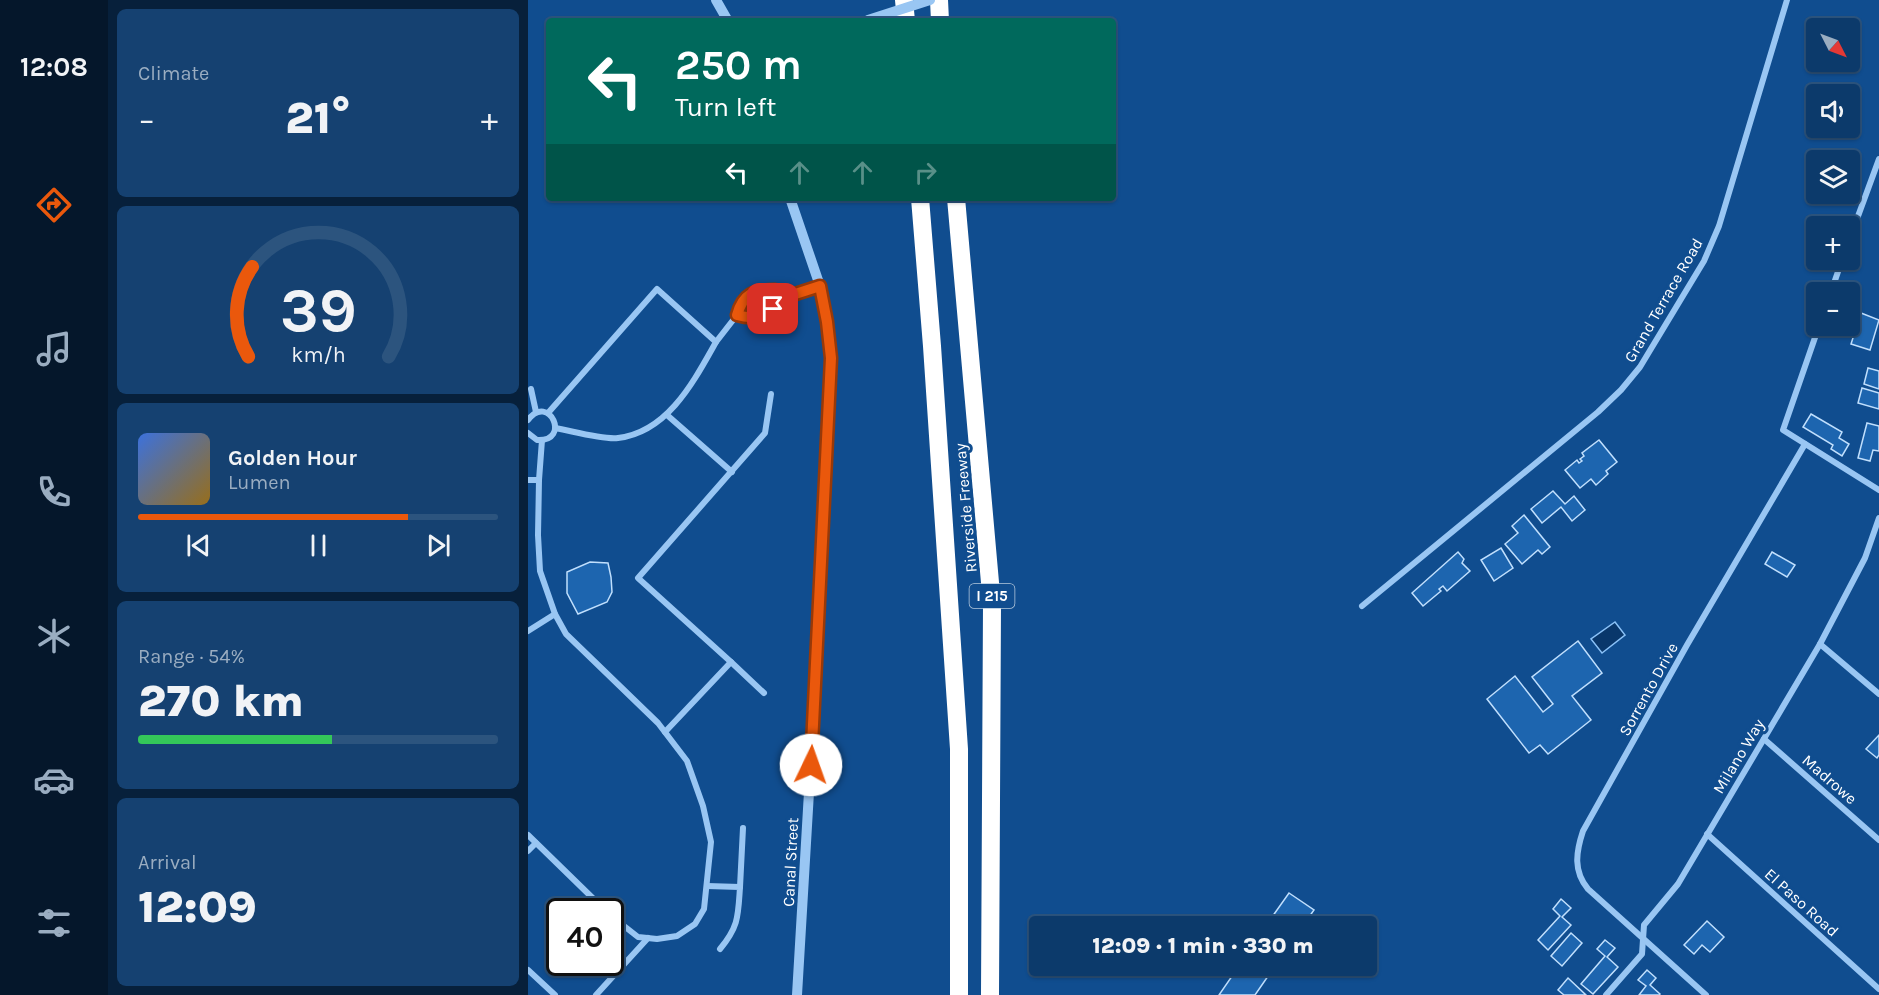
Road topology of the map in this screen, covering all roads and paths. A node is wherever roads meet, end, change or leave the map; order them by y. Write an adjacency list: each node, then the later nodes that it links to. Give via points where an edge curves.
1 (716, 0): 6 (street)
2 (904, 0): 8 (highway)
3 (930, 0): 7 (street, bridge)
4 (939, 0): 9 (highway)
5 (1787, 0): 35 (street, Grand Terrace Road, via 1719,226 1704,261 1640,367 1599,411)
6 (726, 18)
7 (876, 18)
8 (906, 18)
9 (940, 18)
10 (1879, 159): 14 (street)
11 (791, 201): 15 (street, Canal Street)
12 (920, 201): 62 (highway, Riverside Freeway / I 215, via 959,748)
13 (956, 201): 63 (highway, Riverside Freeway / I 215, via 992,605)
14 (1858, 216)
15 (820, 286): 16 (street); 61 (street, Canal Street, via 830,349 830,394)
16 (783, 298): 17 (street, via 766,315); 17 (street, via 775,290 755,292 746,296)
17 (737, 315): 19 (street)
18 (1816, 336): 29 (street, via 1783,430)
19 (716, 342): 23 (street, via 657,289); 24 (street)
20 (531, 388): 22 (street)
21 (771, 394): 30 (street, via 765,434)
22 (536, 412): 23 (street); 25 (street)
23 (548, 413): 26 (street)
24 (667, 415): 26 (street, via 648,430 617,438); 30 (street)
25 (528, 420)
26 (555, 428): 28 (street, via 551,436)
27 (528, 433): 28 (street)
28 (542, 440): 32 (street)
29 (1804, 444): 33 (street); 55 (street, Sorrento Drive, via 1583,831 1577,862 1580,879)
30 (732, 472): 39 (street, via 638,578)
31 (528, 480): 32 (street)
32 (539, 480): 36 (street, via 540,571)
33 (1879, 490)
34 (1879, 518): 38 (street, Milano Way, via 1865,558)
35 (1362, 606)
36 (555, 614): 37 (street); 42 (street, via 566,634)
37 (528, 631)
38 (1820, 644): 41 (street); 43 (street, Milano Way)
39 (731, 662): 40 (street); 42 (street)
40 (764, 693)
41 (1879, 694)
42 (665, 732): 50 (street, via 687,761 703,806 711,842)
43 (1764, 739): 45 (street, Milano Way); 47 (street, Madrowe)
44 (743, 828): 51 (street)
45 (1707, 834): 55 (street, Milano Way, via 1678,884 1644,924); 58 (street, El Paso Road)
46 (528, 835): 48 (street)
47 (1879, 840)
48 (536, 843): 49 (street); 52 (street)
49 (528, 852)
50 (707, 886): 51 (street); 54 (street, via 704,909 695,924 677,936)
51 (740, 887): 56 (street, via 733,933)
52 (593, 898)
53 (624, 926): 54 (street, via 638,937)
54 (648, 938): 60 (street)
55 (1642, 938): 64 (street, Milano Way, via 1642,954); 65 (street, Sorrento Drive)
56 (720, 950)
57 (528, 970): 59 (street)
58 (1879, 989)
59 (555, 995)
60 (596, 995)
61 (797, 995)
62 (958, 995)
63 (990, 995)
64 (1606, 995)
65 (1706, 995)

